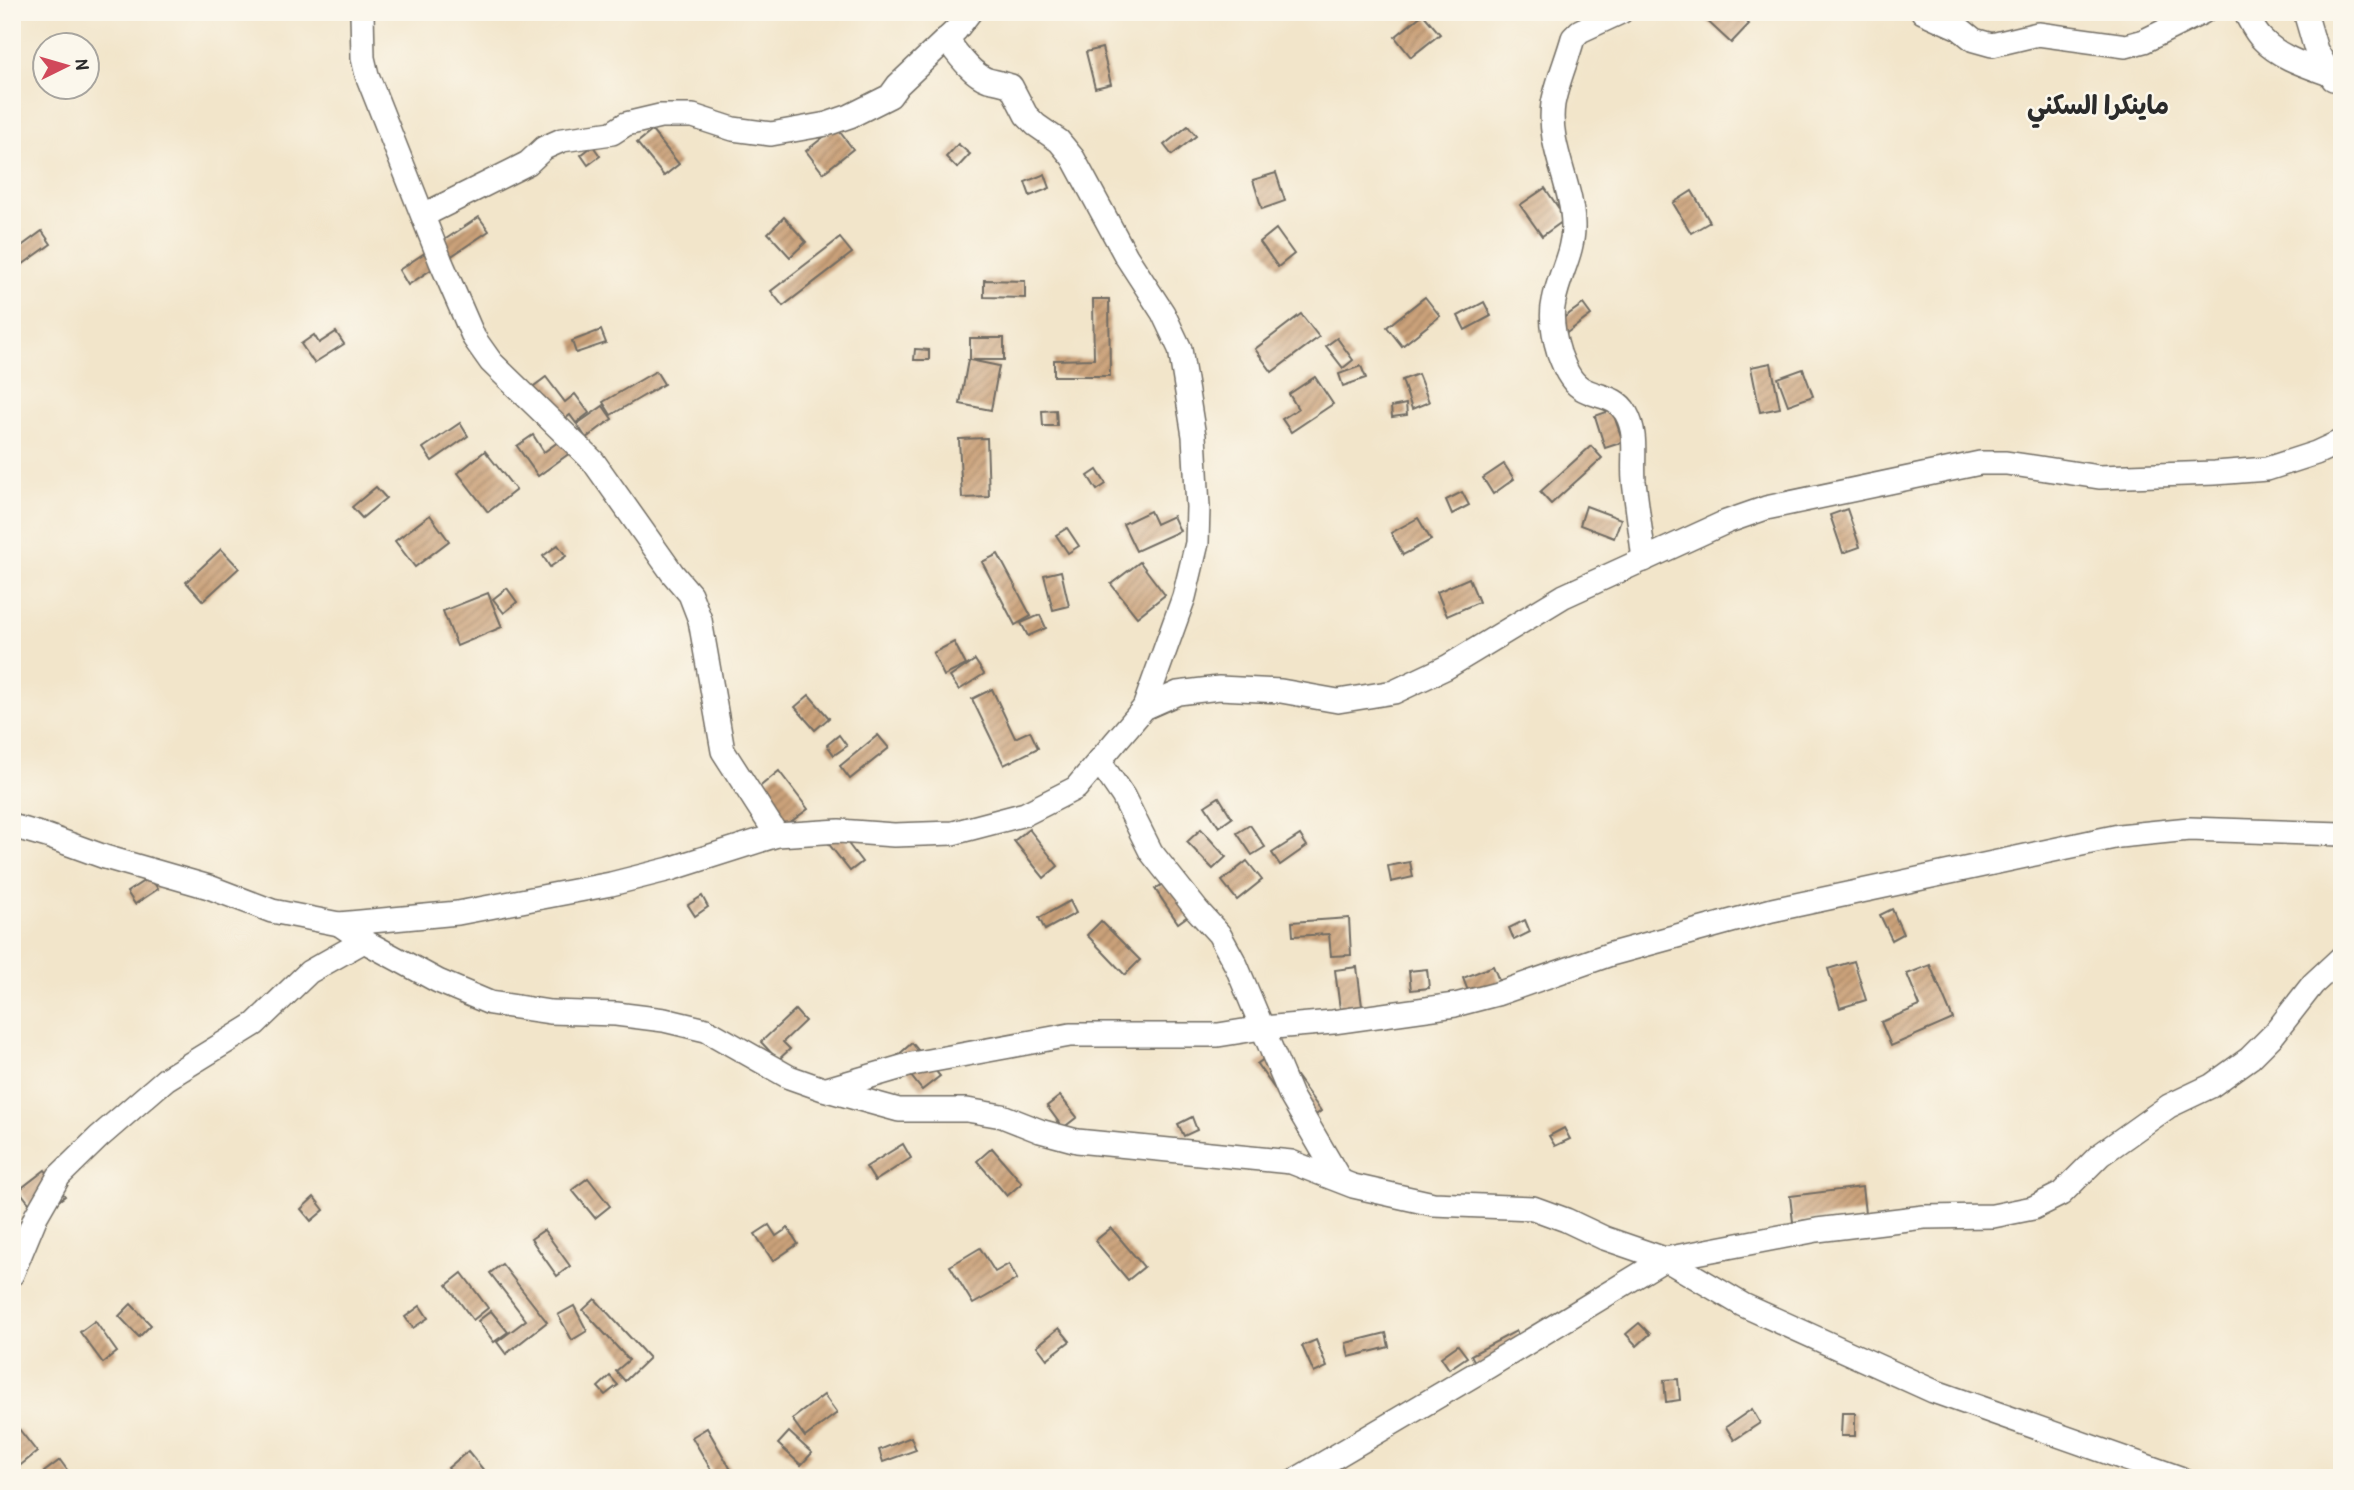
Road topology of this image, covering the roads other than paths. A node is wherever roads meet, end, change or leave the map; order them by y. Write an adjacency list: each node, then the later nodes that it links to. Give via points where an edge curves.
1 (362, 12): 10 (street, via 367,75)
2 (970, 12): 8 (street)
3 (1621, 12): 12 (street, via 1573,38 1553,105 1573,224 1552,322 1568,375 1581,388 1616,401 1626,413 1634,436)
4 (1923, 12): 5 (street, via 1992,45 2038,34 2126,46)
5 (2203, 12)
6 (2245, 12): 9 (street, via 2270,47)
7 (2305, 12): 9 (street, via 2316,50)
8 (946, 39): 10 (street, via 890,96 827,124 752,134 693,116 660,116 626,124 611,133 562,140 528,163); 13 (street, via 979,75 1011,86 1026,114 1073,159 1180,349 1194,436 1197,543 1184,597)
9 (2337, 80)
10 (424, 215): 17 (street, via 474,338 491,362 593,461 691,594 701,620 723,751)
11 (2342, 441): 12 (street, via 2267,469 2215,473 2099,477 1980,463 1766,508)
12 (1644, 560): 13 (street, via 1564,596 1447,667 1394,692 1338,701 1281,691 1219,688 1178,693)
13 (1144, 708): 14 (street)
14 (1099, 761): 17 (street, via 1076,788 1025,814 953,833); 21 (street, via 1151,852 1219,933)
15 (12, 826): 18 (street, via 272,911)
16 (2342, 834): 21 (street, via 2189,829 2119,836 1735,920 1455,1005)
17 (777, 835): 18 (street, via 611,884 458,913)
18 (339, 924): 19 (street)
19 (364, 941): 22 (street, via 490,1003 550,1012 616,1014 706,1030 789,1077); 25 (street, via 309,972 255,1024 166,1079 99,1137 59,1176)
20 (2342, 957): 24 (street, via 2250,1058 2211,1086 2169,1106 2100,1155 2061,1194 2033,1208 1993,1216 1924,1217 1817,1230)
21 (1262, 1028): 22 (street, via 1218,1035 1070,1035 912,1064); 23 (street, via 1291,1096)
22 (824, 1089): 23 (street, via 899,1110 967,1110 1002,1116 1077,1142 1291,1162)
23 (1340, 1180): 24 (street, via 1433,1204 1533,1208)
24 (1665, 1259): 26 (street); 27 (street, via 1743,1305 1933,1391)
25 (12, 1274)
26 (1299, 1478)
27 (2180, 1478)

